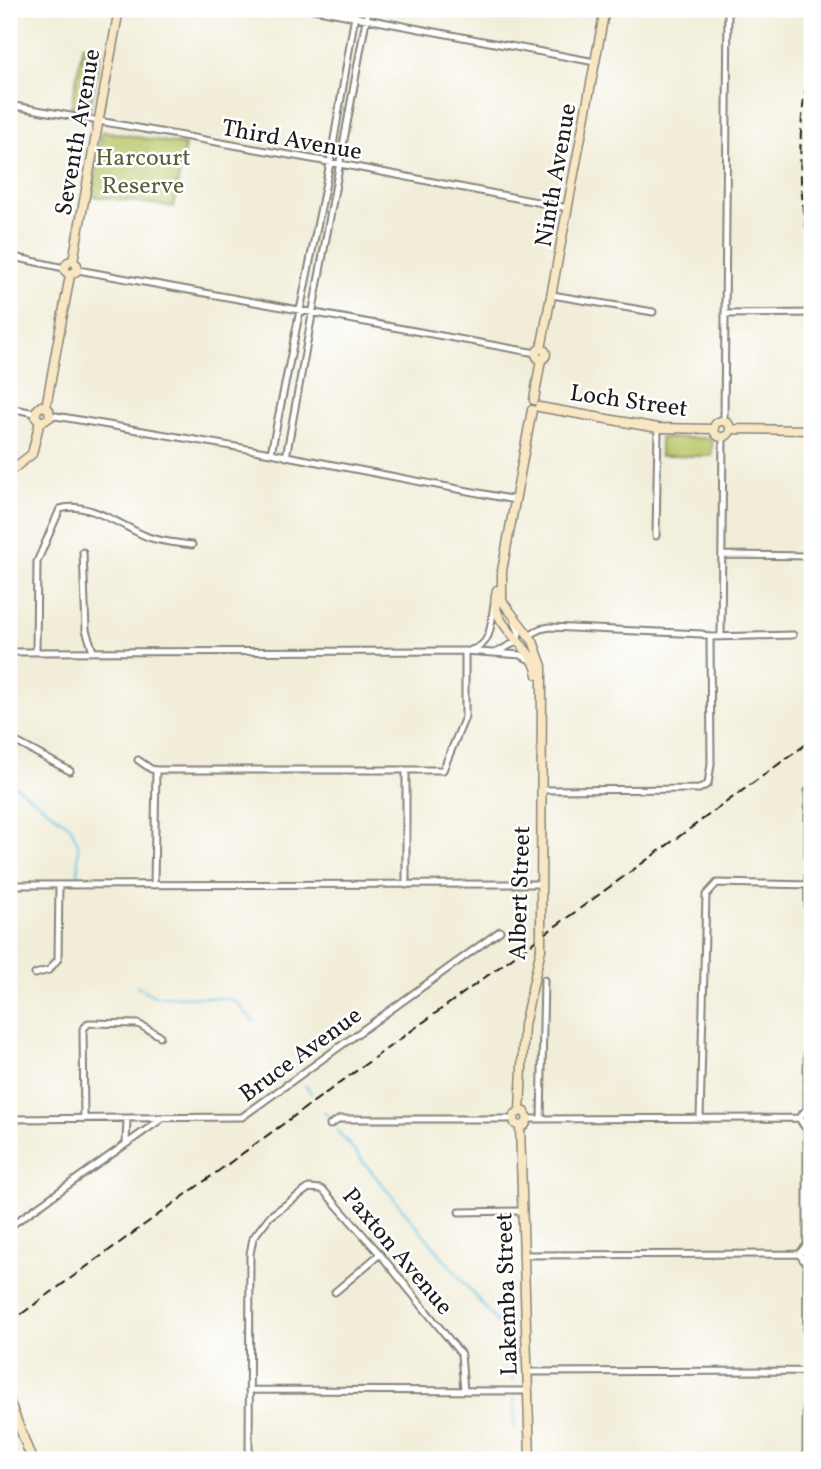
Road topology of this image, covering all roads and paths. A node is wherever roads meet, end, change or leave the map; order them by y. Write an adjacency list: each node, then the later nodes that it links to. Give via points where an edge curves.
1 (119, 9): 11 (main road, Seventh Avenue)
2 (313, 9): 7 (street)
3 (356, 9): 7 (street)
4 (368, 9): 8 (street)
5 (605, 9): 9 (main road, Ninth Avenue)
6 (728, 9): 22 (street)
7 (355, 16): 8 (street); 12 (street)
8 (367, 18): 9 (street); 13 (street)
9 (595, 62): 14 (main road, Ninth Avenue)
10 (9, 106): 11 (street, Third Avenue)
11 (99, 121): 12 (street, Third Avenue); 16 (main road, Seventh Avenue, via 73,261 66,263)
12 (330, 163): 13 (street, Third Avenue); 18 (street)
13 (340, 164): 14 (street, Third Avenue); 19 (street)
14 (568, 208): 17 (main road, Ninth Avenue)
15 (9, 256): 16 (street)
16 (71, 271): 18 (street); 26 (main road)
17 (552, 295): 20 (street); 23 (main road, Ninth Avenue)
18 (299, 310): 19 (street); 34 (street)
19 (314, 312): 23 (street); 35 (street)
20 (653, 312)
21 (812, 313): 22 (street)
22 (725, 314): 28 (street)
23 (539, 354): 24 (main road, Ninth Avenue)
24 (535, 406): 29 (main road, Loch Street); 37 (main road, Ninth Avenue)
25 (9, 408): 27 (street)
26 (48, 411): 27 (main road, via 39,407); 27 (main road, via 47,421); 34 (street)
27 (37, 417): 36 (main road, via 32,454)
28 (724, 420): 30 (main road); 31 (main road)
29 (658, 428): 30 (main road, Loch Street); 38 (street)
30 (714, 429): 33 (main road)
31 (731, 429): 32 (main road); 33 (main road)
32 (812, 430)
33 (723, 437): 41 (street)
34 (271, 453): 35 (street)
35 (286, 457): 37 (street)
36 (9, 472)
37 (515, 500): 43 (main road, Ninth Avenue)
38 (656, 536)
39 (192, 545): 54 (street, via 147,536 106,515 60,509 37,562)
40 (83, 552): 51 (street, via 86,627)
41 (722, 555): 42 (street); 46 (street)
42 (812, 556)
43 (502, 571): 44 (main road); 45 (main road, Albert Street, via 500,595)
44 (495, 596): 50 (main road, via 499,616); 52 (street, via 485,644)
45 (509, 611): 48 (main road, Albert Street); 50 (street, via 519,632)
46 (721, 635): 47 (street); 49 (street)
47 (793, 635)
48 (529, 636): 49 (street, via 550,627); 57 (main road, Albert Street, via 542,666)
49 (710, 637): 63 (street, via 708,784 699,789)
50 (518, 641): 55 (street); 56 (main road)
51 (93, 651): 52 (street); 54 (street)
52 (465, 651): 55 (street); 61 (street, via 465,717 443,770)
53 (9, 652): 54 (street)
54 (36, 652)
55 (494, 654): 56 (street, via 525,656)
56 (537, 668): 57 (main road, Albert Street)
57 (541, 716): 63 (main road, Albert Street)
58 (9, 738): 62 (street)
59 (138, 760): 60 (street)
60 (156, 770): 61 (street); 68 (street)
61 (405, 770): 69 (street)
62 (70, 771)
63 (541, 790): 65 (main road, Albert Street)
64 (808, 790): 70 (street)
65 (541, 884): 69 (street); 75 (main road, Albert Street, bridge, via 541,949 524,1025)
66 (9, 885): 67 (street)
67 (59, 885): 68 (street); 72 (street, via 58,960 49,970)
68 (154, 885): 69 (street)
69 (406, 885)
70 (810, 885): 76 (street); 84 (street, via 717,883 706,895)
71 (500, 931): 81 (street, Bruce Avenue, via 242,1117)
72 (35, 974)
73 (544, 980): 83 (street, Albert Street)
74 (160, 1036): 79 (street, via 138,1024 85,1026)
75 (520, 1111): 82 (main road); 85 (main road, via 514,1115)
76 (810, 1113): 77 (street, via 803,1112)
77 (799, 1118): 84 (street); 87 (street, via 802,1125)
78 (9, 1119): 79 (street, Bruce Avenue)
79 (83, 1119): 80 (street, Bruce Avenue)
80 (127, 1119): 81 (street, Bruce Avenue); 88 (street)
81 (162, 1119): 88 (street)
82 (528, 1119): 83 (street); 85 (main road, via 525,1125)
83 (541, 1119): 84 (street)
84 (700, 1119)
85 (517, 1123): 86 (street, via 340,1119); 89 (main road, Lakemba Street)
86 (330, 1125)
87 (809, 1125): 92 (street)
88 (126, 1142): 91 (street)
89 (522, 1211): 90 (street); 95 (main road, Lakemba Street)
90 (459, 1212)
91 (9, 1227)
92 (810, 1248): 94 (street)
93 (380, 1254): 97 (street); 100 (street, Paxton Avenue, via 321,1189 309,1188 270,1216 253,1238 250,1254); 101 (street, Paxton Avenue, via 461,1354)
94 (799, 1254): 95 (street); 96 (street)
95 (524, 1255): 99 (main road, Lakemba Street)
96 (809, 1261): 98 (street)
97 (335, 1292)
98 (806, 1371): 99 (street); 107 (street)
99 (527, 1372): 102 (main road, Lakemba Street)
100 (249, 1390): 101 (street); 105 (street, Paxton Avenue)
101 (464, 1391): 102 (street)
102 (528, 1391): 106 (main road, Lakemba Street)
103 (9, 1400): 104 (main road)
104 (32, 1460)
105 (249, 1460)
106 (530, 1460)
107 (807, 1460)

